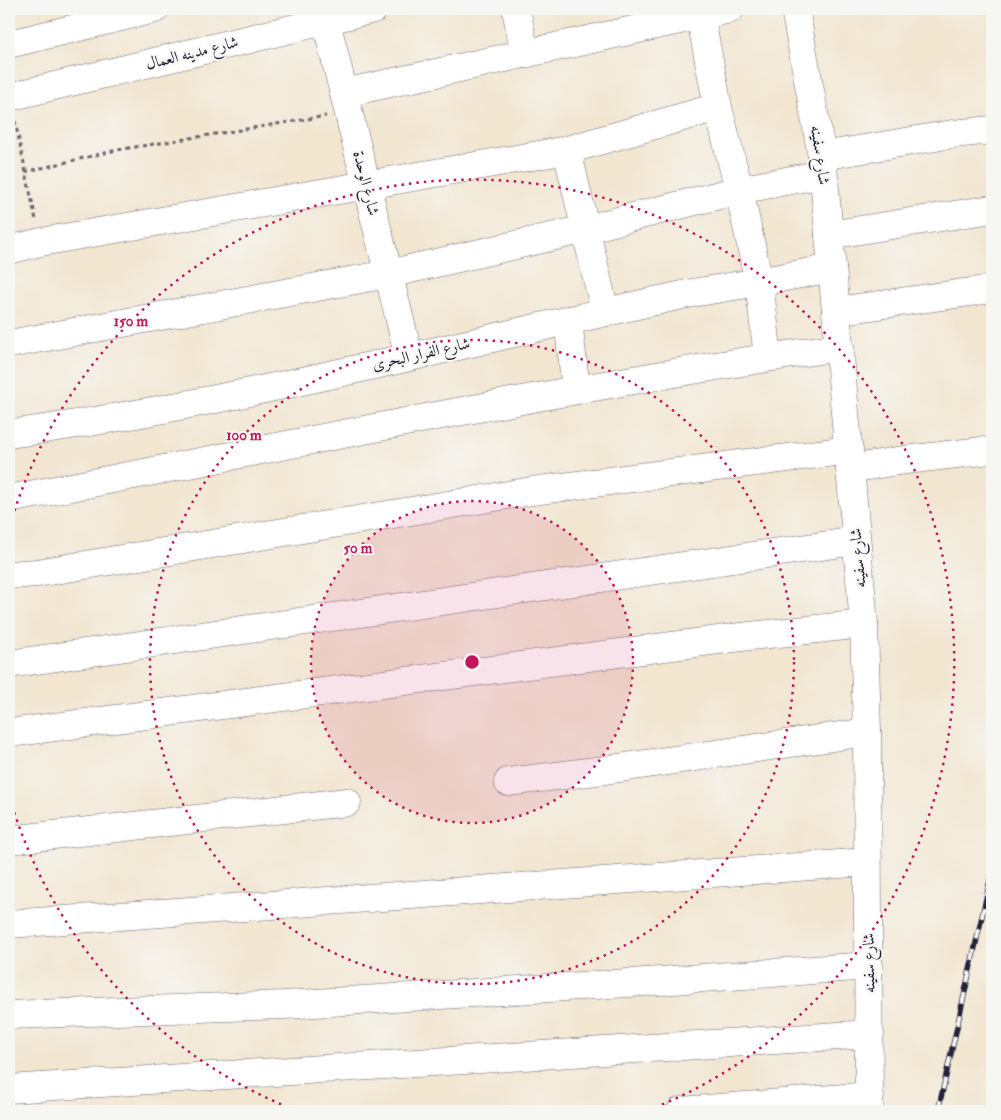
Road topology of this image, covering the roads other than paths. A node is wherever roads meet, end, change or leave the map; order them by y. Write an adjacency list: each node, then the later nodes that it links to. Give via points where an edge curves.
1 (155, 9): 8 (street)
2 (374, 9): 7 (street, شارع مدينه العمال)
3 (516, 9): 9 (street)
4 (730, 9): 6 (street)
5 (794, 9): 15 (street, شارع سفينه)
6 (700, 12): 9 (street); 12 (street)
7 (325, 15): 10 (street, شارع مدينه العمال); 11 (street, شارع الوحدة)
8 (9, 44)
9 (525, 54): 11 (street)
10 (9, 97)
11 (346, 103): 16 (street, شارع الوحدة)
12 (718, 108): 14 (street); 17 (street)
13 (992, 130): 15 (street, via 953,134)
14 (566, 150): 16 (street); 19 (street)
15 (822, 165): 17 (street); 20 (street, شارع سفينه)
16 (366, 185): 21 (street); 23 (street, شارع الوحدة)
17 (739, 190): 19 (street); 24 (street)
18 (992, 209): 20 (street)
19 (586, 229): 23 (street); 27 (street)
20 (829, 235): 22 (street, شارع سفينه)
21 (9, 250)
22 (832, 268): 24 (street, شارع الفرار البحرى); 26 (street, شارع سفينه)
23 (388, 274): 29 (street); 31 (street, شارع الوحدة)
24 (759, 282): 27 (street, شارع الفرار البحرى); 32 (street)
25 (992, 288): 26 (street)
26 (836, 311): 30 (street, شارع سفينه)
27 (605, 312): 28 (street, شارع الفرار البحرى)
28 (568, 320): 31 (street, شارع الفرار البحرى); 33 (street)
29 (9, 344)
30 (840, 347): 32 (street); 36 (street, شارع سفينه)
31 (409, 357): 34 (street, شارع الفرار البحرى, via 186,406)
32 (768, 357): 33 (street)
33 (576, 390): 37 (street)
34 (9, 434)
35 (982, 451): 36 (street, via 897,461)
36 (850, 460): 38 (street, شارع سفينه); 39 (street, via 532,491)
37 (9, 499)
38 (856, 541): 40 (street, شارع سفينه); 41 (street)
39 (9, 575)
40 (864, 624): 42 (street, شارع سفينه); 43 (street)
41 (9, 664)
42 (867, 732): 44 (street); 47 (street, شارع سفينه)
43 (9, 733)
44 (508, 782)
45 (347, 802): 46 (street)
46 (9, 840)
47 (867, 862): 48 (street); 49 (street, شارع سفينه)
48 (9, 924)
49 (869, 966): 50 (street, via 304,1003); 51 (street, شارع سفينه)
50 (9, 1015)
51 (870, 1034): 52 (street); 53 (street, شارع سفينه)
52 (9, 1089)
53 (870, 1104): 54 (street)
54 (681, 1111)

